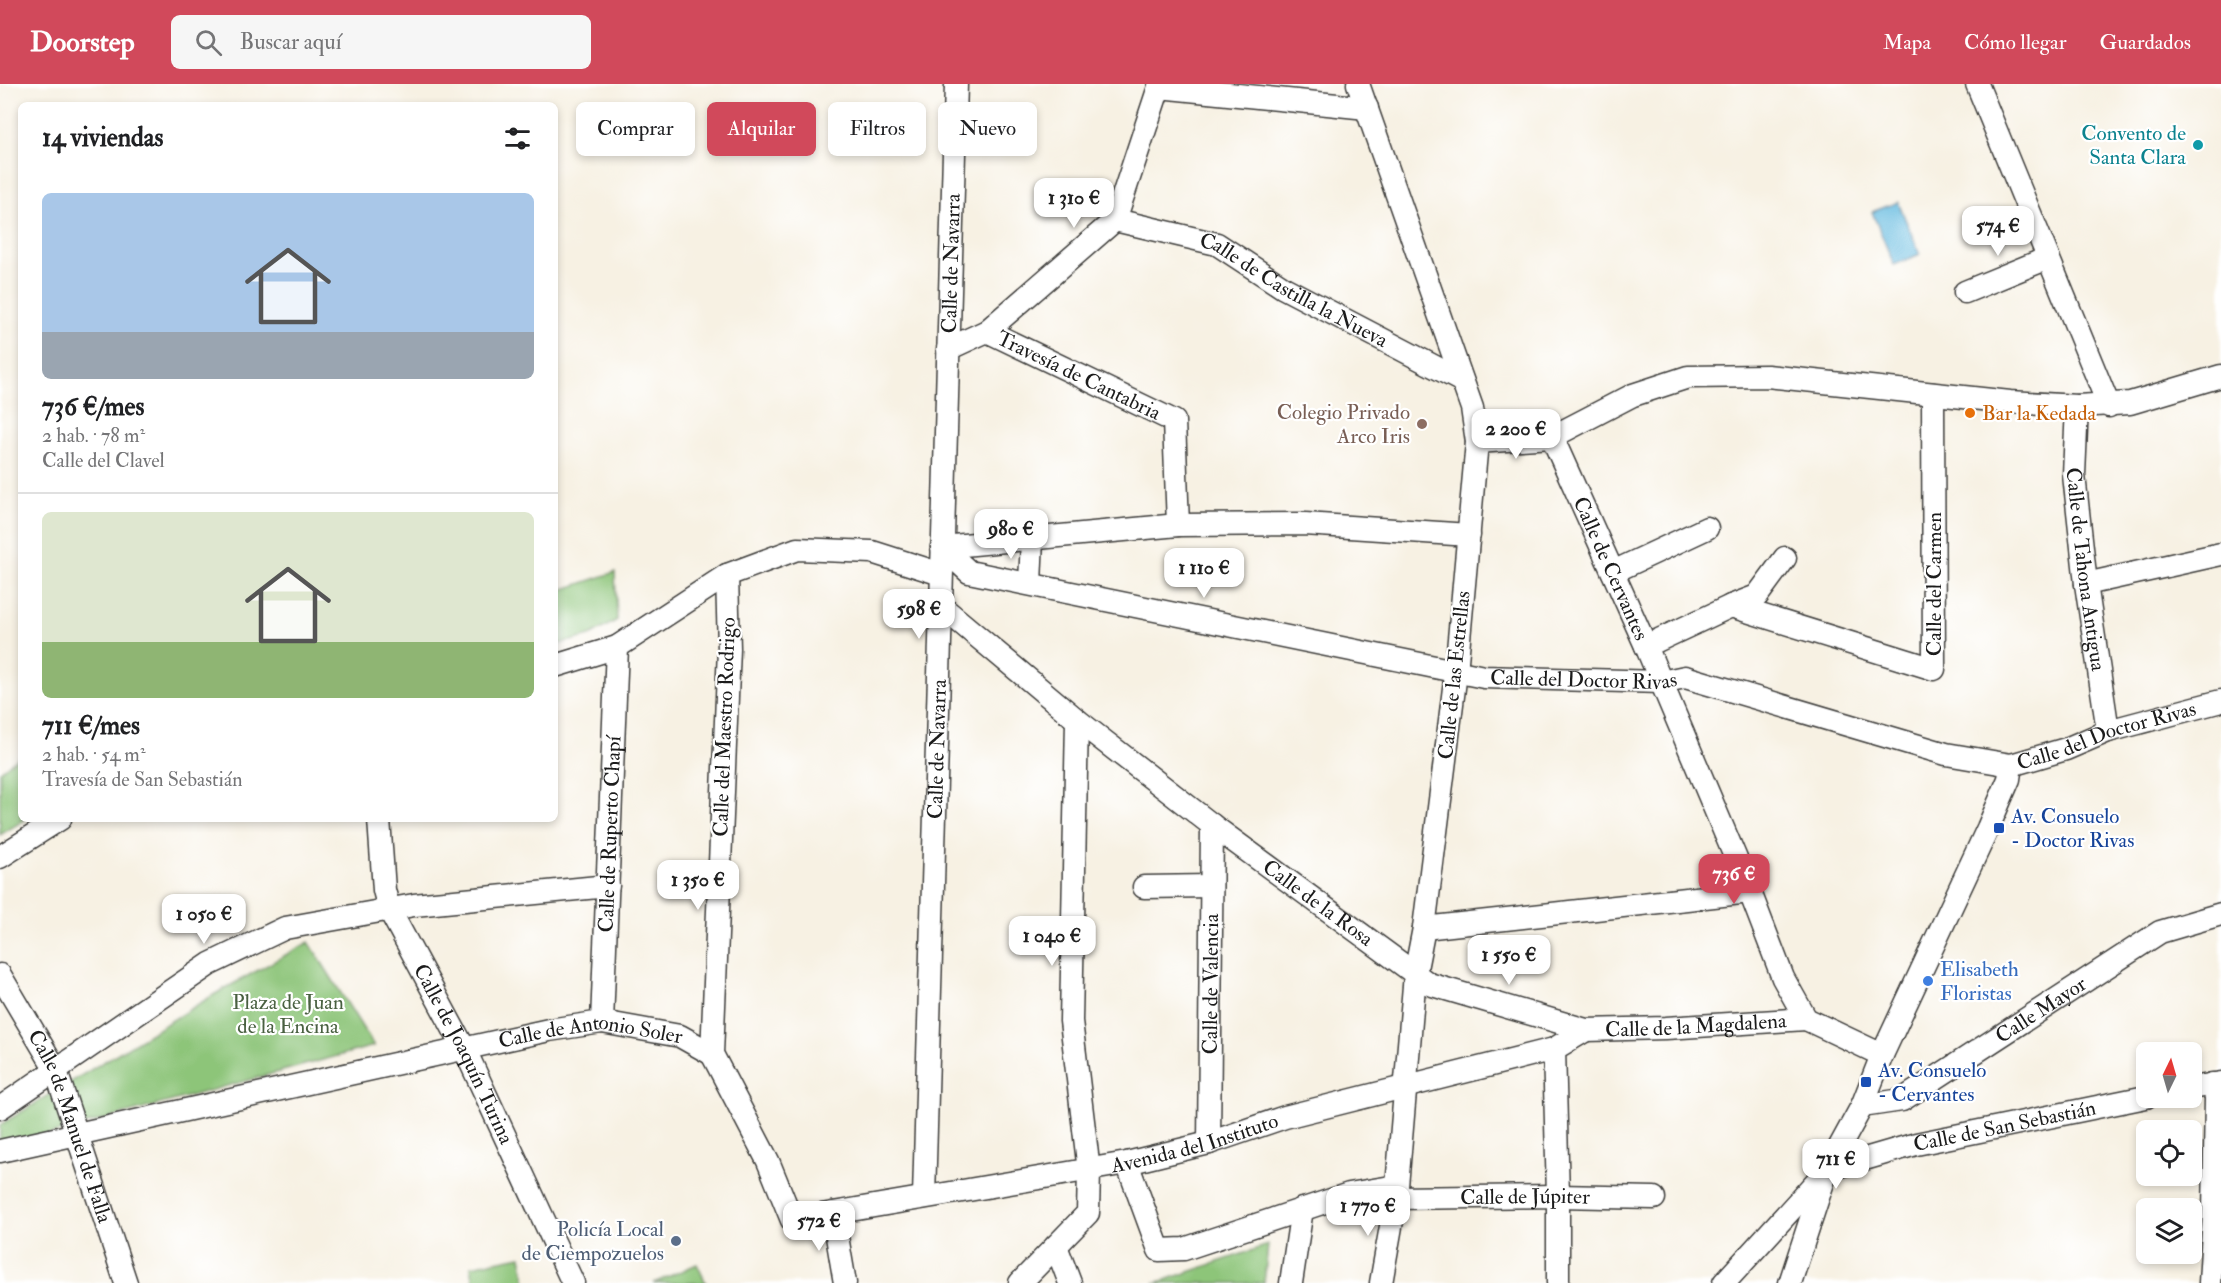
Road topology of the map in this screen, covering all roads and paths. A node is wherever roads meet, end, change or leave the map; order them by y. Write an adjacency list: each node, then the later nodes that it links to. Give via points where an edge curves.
1 (956, 84): 10 (street, Calle de Navarra)
2 (1359, 84): 5 (street, Calle de las Estrellas)
3 (1977, 84): 7 (street)
4 (1160, 86): 5 (street); 6 (street)
5 (1367, 108): 12 (street, Calle de las Estrellas)
6 (1115, 220): 9 (street); 12 (street, Calle de Castilla la Nueva, via 1217,244 1284,288)
7 (2048, 258): 8 (street); 15 (street)
8 (1965, 292)
9 (987, 331): 10 (street); 18 (street, Travesía de Cantabria, via 1174,421)
10 (948, 349): 22 (street, Calle de Navarra)
11 (2221, 376): 15 (street)
12 (1462, 381): 17 (street, Calle de las Estrellas, via 1472,408)
13 (1933, 394): 14 (street); 16 (street, via 1767,375 1688,377 1633,395); 31 (street, Calle del Carmen, via 1934,669)
14 (2078, 406): 15 (street); 29 (street, Calle de Tahona Antigua, via 2074,475)
15 (2109, 406)
16 (1552, 437): 17 (street); 25 (street, Calle de Cervantes)
17 (1477, 442): 20 (street, Calle de las Estrellas)
18 (1178, 525): 20 (street, via 1305,524); 21 (street)
19 (1707, 528): 25 (street)
20 (1469, 535): 35 (street, Calle de las Estrellas)
21 (1032, 539): 22 (street); 28 (street)
22 (942, 548): 26 (street, Calle de Navarra); 28 (street, Calle del Doctor Rivas, via 969,572)
23 (2221, 554): 29 (street)
24 (1785, 558): 31 (street, via 1757,596)
25 (1613, 572): 32 (street, Calle de Cervantes)
26 (942, 574): 27 (street, via 872,552 797,549); 30 (street, Calle de Navarra)
27 (727, 575): 33 (street); 59 (street, Calle del Maestro Rodrigo, via 729,649)
28 (1030, 583): 35 (street, Calle del Doctor Rivas)
29 (2086, 584): 39 (street, Calle de Tahona Antigua)
30 (941, 606): 38 (street, Calle de la Rosa); 75 (street, Calle de Navarra)
31 (1731, 606): 32 (street)
32 (1646, 646): 36 (street, Calle de Cervantes)
33 (617, 647): 34 (street); 45 (street, Calle de Ruperto Chapí)
34 (558, 665)
35 (1456, 672): 36 (street, Calle del Doctor Rivas, via 1485,677); 51 (street, Calle de las Estrellas)
36 (1660, 682): 40 (street, Calle del Doctor Rivas, via 1685,677 1946,754); 48 (street, Calle de Cervantes)
37 (2221, 701): 39 (street, Calle del Doctor Rivas)
38 (1077, 720): 43 (street, Calle de la Rosa); 72 (street, via 1071,1021)
39 (2108, 731): 40 (street, Calle del Doctor Rivas, via 2066,749)
40 (2011, 765): 60 (street, via 1988,828)
41 (55, 822): 44 (street)
42 (379, 822): 49 (street, Calle de Joaquín Turina)
43 (1212, 825): 47 (street, Calle de Valencia); 52 (street, Calle de la Rosa)
44 (0, 857)
45 (608, 886): 49 (street); 55 (street, Calle de Ruperto Chapí)
46 (1144, 886): 47 (street)
47 (1211, 886): 68 (street, Calle de Valencia)
48 (1750, 892): 51 (street); 54 (street, Calle de Cervantes, via 1783,978)
49 (389, 909): 58 (street, Calle de Joaquín Turina); 61 (street, via 285,928 210,964)
50 (2221, 914): 65 (street, Calle Mayor, via 2160,932 1902,1100)
51 (1425, 928): 52 (street, Calle de las Estrellas)
52 (1415, 974): 56 (street, Calle de la Rosa, via 1429,984); 63 (street, Calle de las Estrellas)
53 (0, 975): 61 (street, Calle de Manuel de Falla)
54 (1806, 1019): 56 (street, Calle de la Magdalena); 60 (street)
55 (602, 1022): 58 (street, Calle de Antonio Soler); 59 (street, Calle de Antonio Soler, via 680,1036)
56 (1586, 1030): 57 (street, Avenida del Instituto)
57 (1554, 1049): 63 (street, Avenida del Instituto); 74 (street)
58 (465, 1050): 67 (street); 81 (street, Calle de Joaquín Turina)
59 (712, 1054): 78 (street, Avenida del Instituto, via 768,1161 792,1220)
60 (1882, 1055): 65 (street)
61 (55, 1068): 66 (street); 67 (street, Calle de Manuel de Falla)
62 (2208, 1085): 90 (street, via 2216,1097)
63 (1405, 1086): 68 (street, Avenida del Instituto, via 1285,1117); 73 (street, Calle de las Estrellas)
64 (2136, 1099): 71 (street, Calle de San Sebastián, via 1916,1144)
65 (1862, 1106): 71 (street)
66 (0, 1108)
67 (76, 1133): 69 (street); 80 (street, Calle de Manuel de Falla)
68 (1209, 1143): 70 (street, Avenida del Instituto)
69 (0, 1150)
70 (1127, 1164): 72 (street, Avenida del Instituto); 77 (street, Calle de Júpiter, via 1160,1250 1184,1249)
71 (1827, 1170): 88 (street); 89 (street)
72 (1089, 1171): 75 (street, Avenida del Instituto); 79 (street, via 1088,1214)
73 (1396, 1192): 74 (street, Calle de Júpiter); 77 (street, Calle de Júpiter, via 1349,1194); 86 (street, Calle de las Estrellas)
74 (1558, 1196): 76 (street, Calle de Júpiter); 87 (street)
75 (924, 1197): 78 (street, Avenida del Instituto)
76 (1654, 1198)
77 (1302, 1209): 85 (street)
78 (833, 1213): 82 (street)
79 (1056, 1246): 83 (street); 84 (street)
80 (126, 1283)
81 (573, 1283)
82 (845, 1283)
83 (1020, 1283)
84 (1070, 1283)
85 (1291, 1283)
86 (1381, 1283)
87 (1558, 1283)
88 (1724, 1283)
89 (1790, 1283)
90 (2210, 1283)

